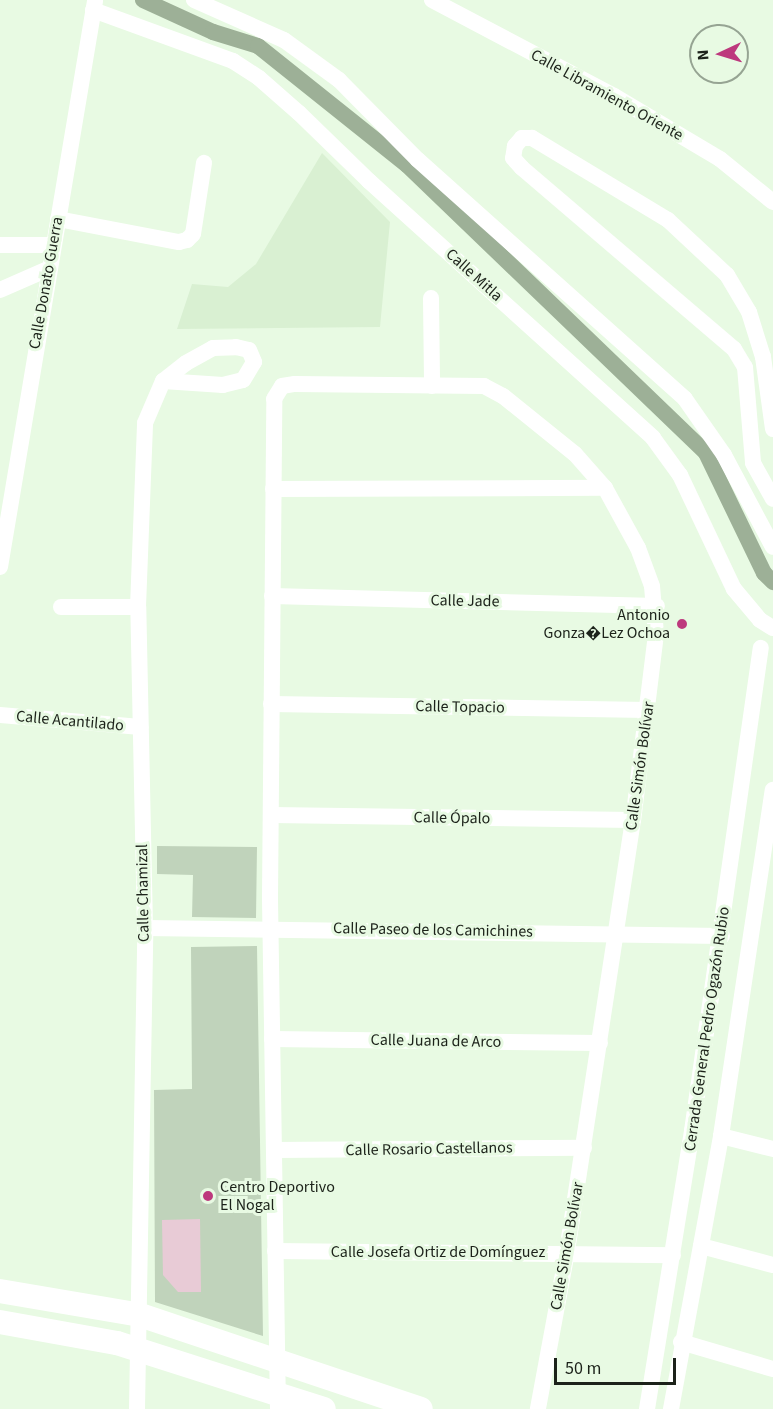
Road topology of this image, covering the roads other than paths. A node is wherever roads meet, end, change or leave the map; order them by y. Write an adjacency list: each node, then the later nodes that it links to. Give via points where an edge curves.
1 (194, 0): 18 (street, via 284,40 339,80 418,160 685,399 724,455)
2 (432, 0): 5 (street, Calle Libramiento Oriente, via 614,96 701,147)
3 (94, 5): 6 (street, Calle Donato Guerra); 24 (street, Calle Mitla, via 233,62 259,78 299,113 653,438 680,475 734,589 760,620)
4 (204, 163): 6 (street, via 193,234 188,240 179,242)
5 (773, 202)
6 (58, 219): 8 (street, Calle Donato Guerra)
7 (0, 245): 8 (street)
8 (53, 245): 9 (street, Calle Donato Guerra)
9 (48, 269): 10 (street); 19 (street, Calle Donato Guerra)
10 (0, 290)
11 (431, 298): 13 (street)
12 (163, 381): 12 (street, via 213,348 249,350 254,362 243,380 224,385); 23 (street, Calle Chamizal, via 146,423)
13 (432, 386): 15 (street, Calle Simón Bolívar, via 484,386 503,396 575,454); 16 (street, Calle Simón Bolívar, via 282,386 274,399)
14 (773, 429): 17 (street, via 763,357 749,312 728,275 668,220 532,138 522,138 514,146 513,158 522,168 735,349 745,367 753,463)
15 (605, 488): 16 (street); 21 (street, Calle Simón Bolívar, via 638,548)
16 (273, 489): 20 (street)
17 (773, 499)
18 (773, 548)
19 (0, 567)
20 (272, 596): 21 (street, Calle Jade); 26 (street)
21 (657, 606): 27 (street, Calle Simón Bolívar)
22 (61, 607): 23 (street)
23 (138, 607): 29 (street, Calle Chamizal)
24 (773, 628)
25 (761, 648): 36 (street, Cerrada General Pedro Ogazón Rubio)
26 (272, 704): 27 (street, Calle Topacio); 31 (street)
27 (648, 710): 32 (street, Calle Simón Bolívar)
28 (0, 715): 29 (street, Calle Acantilado)
29 (140, 727): 33 (street, Calle Chamizal)
30 (773, 790): 39 (street, Cerrada General Pedro Ogazón Rubio)
31 (271, 815): 32 (street, Calle Ópalo); 34 (street)
32 (633, 820): 35 (street, Calle Simón Bolívar)
33 (145, 928): 34 (street, Calle Paseo de los Camichines); 49 (street, Calle Chamizal)
34 (270, 928): 35 (street, Calle Paseo de los Camichines); 37 (street)
35 (617, 933): 36 (street, Calle Paseo de los Camichines); 38 (street, Calle Simón Bolívar)
36 (722, 936): 46 (street, Cerrada General Pedro Ogazón Rubio)
37 (272, 1039): 38 (street, Calle Juana de Arco); 42 (street)
38 (600, 1043): 40 (street, Calle Simón Bolívar)
39 (721, 1136): 41 (street); 43 (street, Cerrada General Pedro Ogazón Rubio)
40 (584, 1148): 42 (street, Calle Rosario Castellanos); 45 (street, Calle Simón Bolívar)
41 (773, 1149)
42 (274, 1150): 44 (street)
43 (701, 1246): 47 (street); 51 (street, Cerrada General Pedro Ogazón Rubio)
44 (275, 1251): 45 (street, Calle Josefa Ortiz de Domínguez); 53 (street)
45 (567, 1252): 46 (street, Calle Josefa Ortiz de Domínguez); 59 (street, Calle Simón Bolívar)
46 (673, 1255): 60 (street, Cerrada General Pedro Ogazón Rubio)
47 (773, 1265)
48 (0, 1291): 49 (street)
49 (140, 1315): 52 (street, Calle Chamizal); 53 (street)
50 (0, 1322): 52 (street)
51 (681, 1342): 54 (street); 61 (street, Cerrada General Pedro Ogazón Rubio)
52 (138, 1349): 55 (street); 56 (street, Calle Chamizal)
53 (278, 1361): 55 (street); 58 (street)
54 (773, 1369)
55 (278, 1401): 57 (street)
56 (137, 1409)
57 (324, 1409)
58 (421, 1409)
59 (538, 1409)
60 (647, 1409)
61 (671, 1409)

